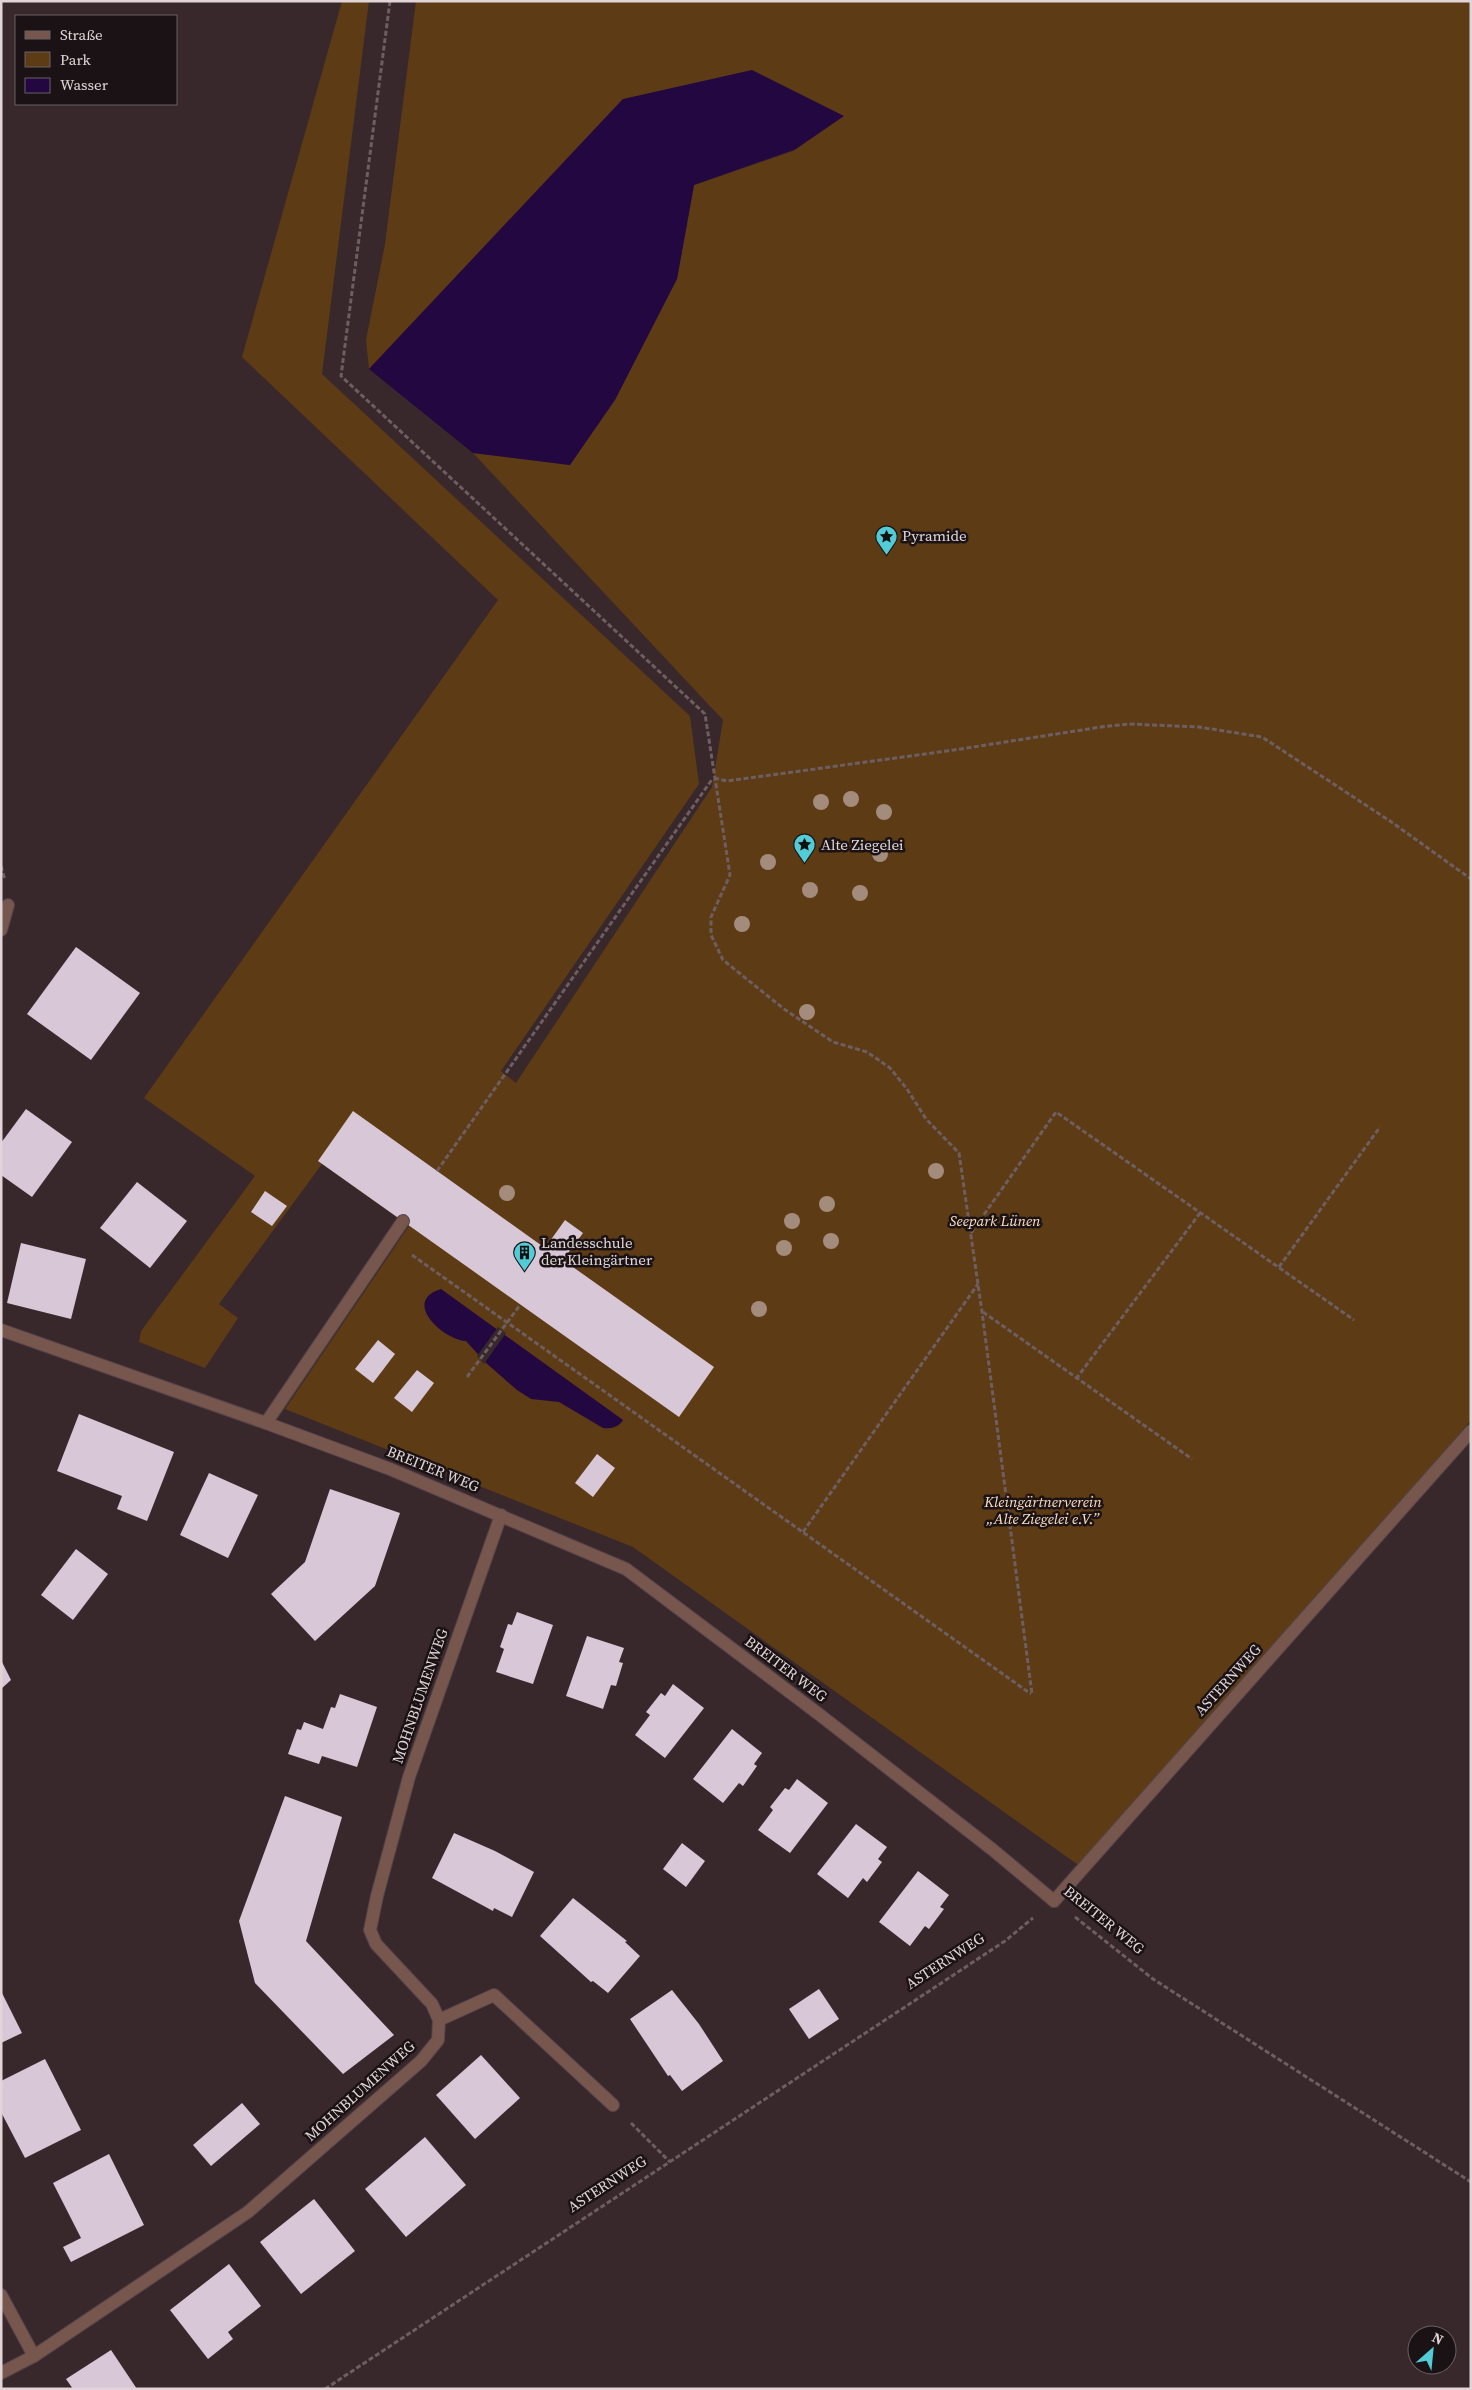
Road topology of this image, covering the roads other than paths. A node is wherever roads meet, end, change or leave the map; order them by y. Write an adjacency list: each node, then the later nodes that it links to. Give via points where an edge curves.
1 (8, 904): 2 (street)
2 (1, 930)
3 (403, 1221): 5 (street)
4 (1, 1330): 5 (street, BREITER WEG)
5 (266, 1422): 7 (street, BREITER WEG, via 390,1468)
6 (1471, 1430): 8 (street, ASTERNWEG)
7 (502, 1515): 8 (street, BREITER WEG, via 626,1569 820,1715); 9 (street, MOHNBLUMENWEG, via 409,1777 370,1930 376,1944 432,2004)
8 (1054, 1901)
9 (439, 2020): 10 (street, via 494,1995); 12 (street, MOHNBLUMENWEG, via 438,2040 421,2061 248,2212)
10 (613, 2105)
11 (1, 2295): 12 (street)
12 (34, 2356): 13 (street, MOHNBLUMENWEG)
13 (1, 2373)

